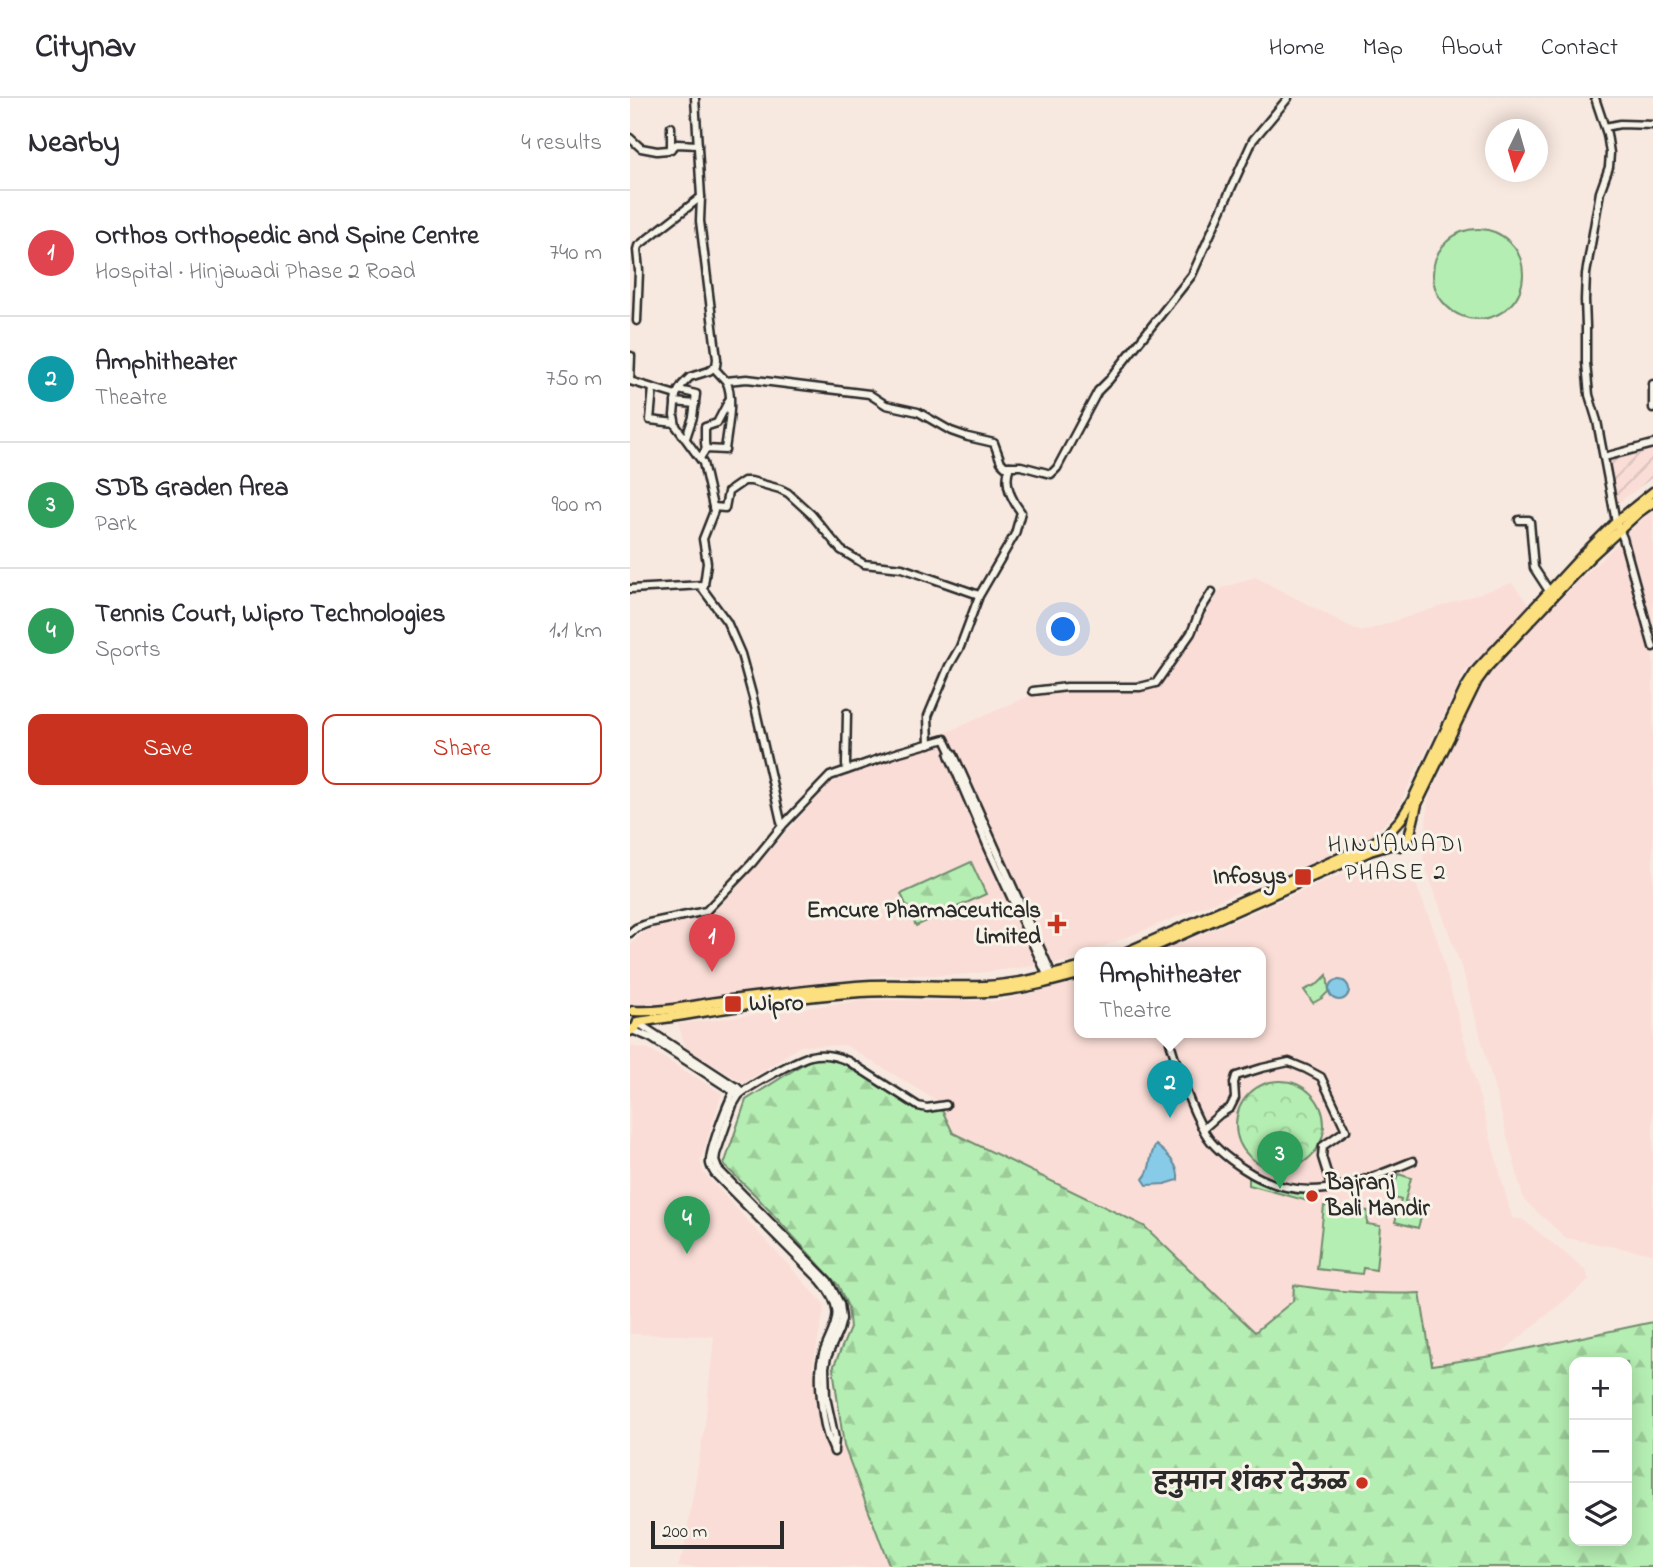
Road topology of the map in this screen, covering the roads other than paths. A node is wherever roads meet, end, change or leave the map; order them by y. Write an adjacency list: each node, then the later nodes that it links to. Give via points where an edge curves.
1 (695, 98): 8 (street)
2 (1288, 98): 28 (street, via 1253,140 1192,275 1098,391 1057,468 1051,474)
3 (1595, 98): 6 (street)
4 (1653, 125): 6 (street)
5 (671, 127): 9 (street)
6 (1605, 127): 26 (street, via 1609,167 1594,225 1585,300 1589,395)
7 (630, 138): 9 (street, via 647,150)
8 (698, 145): 9 (street, via 677,144); 10 (street)
9 (671, 149)
10 (701, 197): 11 (street, via 638,246); 13 (street, via 717,359)
11 (636, 321)
12 (631, 356): 14 (street)
13 (714, 368): 15 (street); 18 (street, via 690,377)
14 (630, 382): 17 (street)
15 (726, 382): 19 (street); 28 (street, via 747,379 869,394 886,405 918,412 950,431 994,443 1000,462)
16 (1653, 384): 21 (street)
17 (653, 388): 18 (street); 22 (street, via 650,420)
18 (677, 396): 20 (street); 20 (street, via 696,394); 22 (street)
19 (729, 400): 25 (street, via 717,423 705,427); 25 (street, via 725,450)
20 (695, 404): 23 (street)
21 (1653, 408)
22 (675, 423): 23 (street)
23 (686, 438): 27 (street)
24 (1653, 444): 26 (street)
25 (706, 449): 27 (street)
26 (1604, 457): 33 (street)
27 (700, 458): 31 (street)
28 (1010, 466): 38 (street, via 1011,498 1021,512 1015,534)
29 (1653, 492): 33 (main road)
30 (1653, 502): 33 (main road)
31 (713, 507): 34 (street, via 703,538); 38 (street, via 724,508 728,492 744,481 780,488 811,514 841,550 864,564 902,568)
32 (1519, 520): 36 (street, via 1530,522 1534,568)
33 (1618, 526): 36 (main road); 39 (street); 40 (main road)
34 (704, 585): 35 (street); 45 (street, via 741,654)
35 (630, 589)
36 (1549, 591): 40 (main road)
37 (1212, 593): 41 (street, via 1156,683)
38 (979, 595): 43 (street, via 928,716)
39 (1653, 647)
40 (1482, 669): 46 (main road, via 1465,689); 47 (main road, via 1417,804)
41 (1033, 691)
42 (847, 713): 44 (street)
43 (929, 744): 44 (street); 56 (street, via 945,739 984,828 990,854)
44 (847, 770): 45 (street, via 830,776)
45 (782, 826): 51 (street, via 706,911 649,923)
46 (1396, 826): 47 (main road); 48 (main road)
47 (1409, 832): 49 (main road, via 1406,844)
48 (1389, 834): 49 (main road); 50 (main road)
49 (1393, 844): 50 (main road)
50 (1280, 888): 52 (main road); 53 (main road)
51 (630, 933)
52 (1139, 947)
53 (1153, 947)
54 (1074, 970): 56 (main road)
55 (1074, 975): 56 (main road)
56 (1051, 978): 57 (main road, via 984,986 862,986); 58 (main road, via 1014,989 857,992)
57 (632, 1010): 59 (main road, via 638,1017)
58 (662, 1019): 59 (main road); 60 (street, via 655,1029)
59 (634, 1026): 60 (street); 62 (street)
60 (657, 1036): 62 (street)
61 (1170, 1042): 64 (street)
62 (738, 1091): 63 (street, via 801,1059 819,1055 856,1065 918,1106); 67 (street, via 716,1154 720,1172 828,1282 838,1298 841,1325 825,1367 826,1413)
63 (946, 1105)
64 (1203, 1129): 66 (street, via 1232,1161 1256,1177 1285,1187); 66 (street, via 1230,1108 1236,1076 1289,1062 1306,1069 1321,1077 1346,1130 1323,1146)
65 (1413, 1161): 66 (street)
66 (1332, 1189)
67 (834, 1450)

